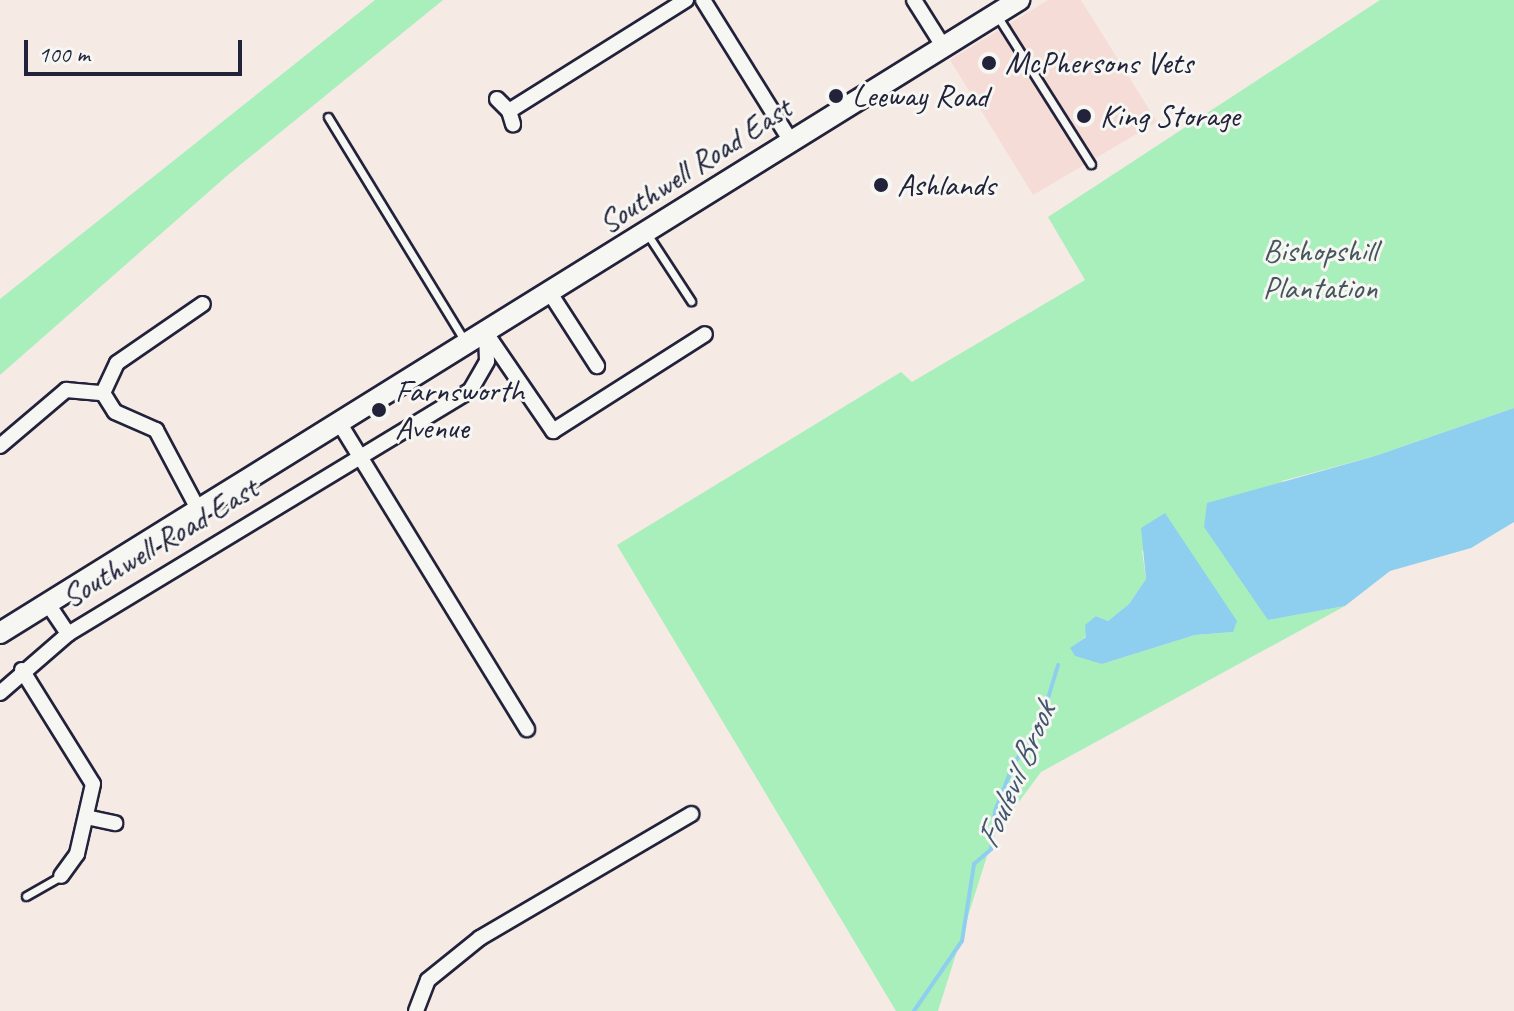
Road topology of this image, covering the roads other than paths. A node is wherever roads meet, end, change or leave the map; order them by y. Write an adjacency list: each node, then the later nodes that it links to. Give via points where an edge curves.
1 (686, 0): 7 (street, via 511,117)
2 (703, 0): 9 (street)
3 (914, 0): 6 (street)
4 (1019, 0): 5 (main road, Southwell Road East)
5 (996, 9): 6 (main road, Southwell Road East); 10 (lane)
6 (943, 46): 9 (main road, Southwell Road East)
7 (497, 99)
8 (328, 117): 19 (lane)
9 (790, 140): 11 (main road, Southwell Road East)
10 (1091, 164)
11 (647, 233): 12 (main road, Southwell Road East); 13 (lane)
12 (550, 293): 16 (main road, Southwell Road East); 20 (street)
13 (691, 301)
14 (203, 304): 15 (street)
15 (171, 325): 18 (street); 21 (street, via 117,363)
16 (486, 332): 17 (street, via 553,431); 19 (main road, Southwell Road East); 24 (street, Southwell Road East, via 487,361 470,391)
17 (705, 334)
18 (180, 338)
19 (467, 345): 22 (main road, Southwell Road East)
20 (597, 366)
21 (103, 393): 23 (street, via 66,390); 25 (street, via 115,412 156,430)
22 (340, 424): 24 (street); 25 (main road, Southwell Road East)
23 (0, 446)
24 (360, 457): 28 (street, Southwell Road East); 31 (street)
25 (199, 511): 26 (main road, Southwell Road East)
26 (48, 604): 27 (main road, Southwell Road East); 28 (street)
27 (0, 633)
28 (68, 634): 29 (street, Southwell Road East)
29 (22, 670): 30 (street, Southwell Road East); 33 (street, via 93,784)
30 (0, 693)
31 (527, 729)
32 (691, 814): 37 (street, via 480,938 428,980)
33 (86, 817): 34 (street); 35 (street, via 77,854)
34 (115, 823)
35 (61, 876): 36 (lane)
36 (26, 896)
37 (416, 1011)

